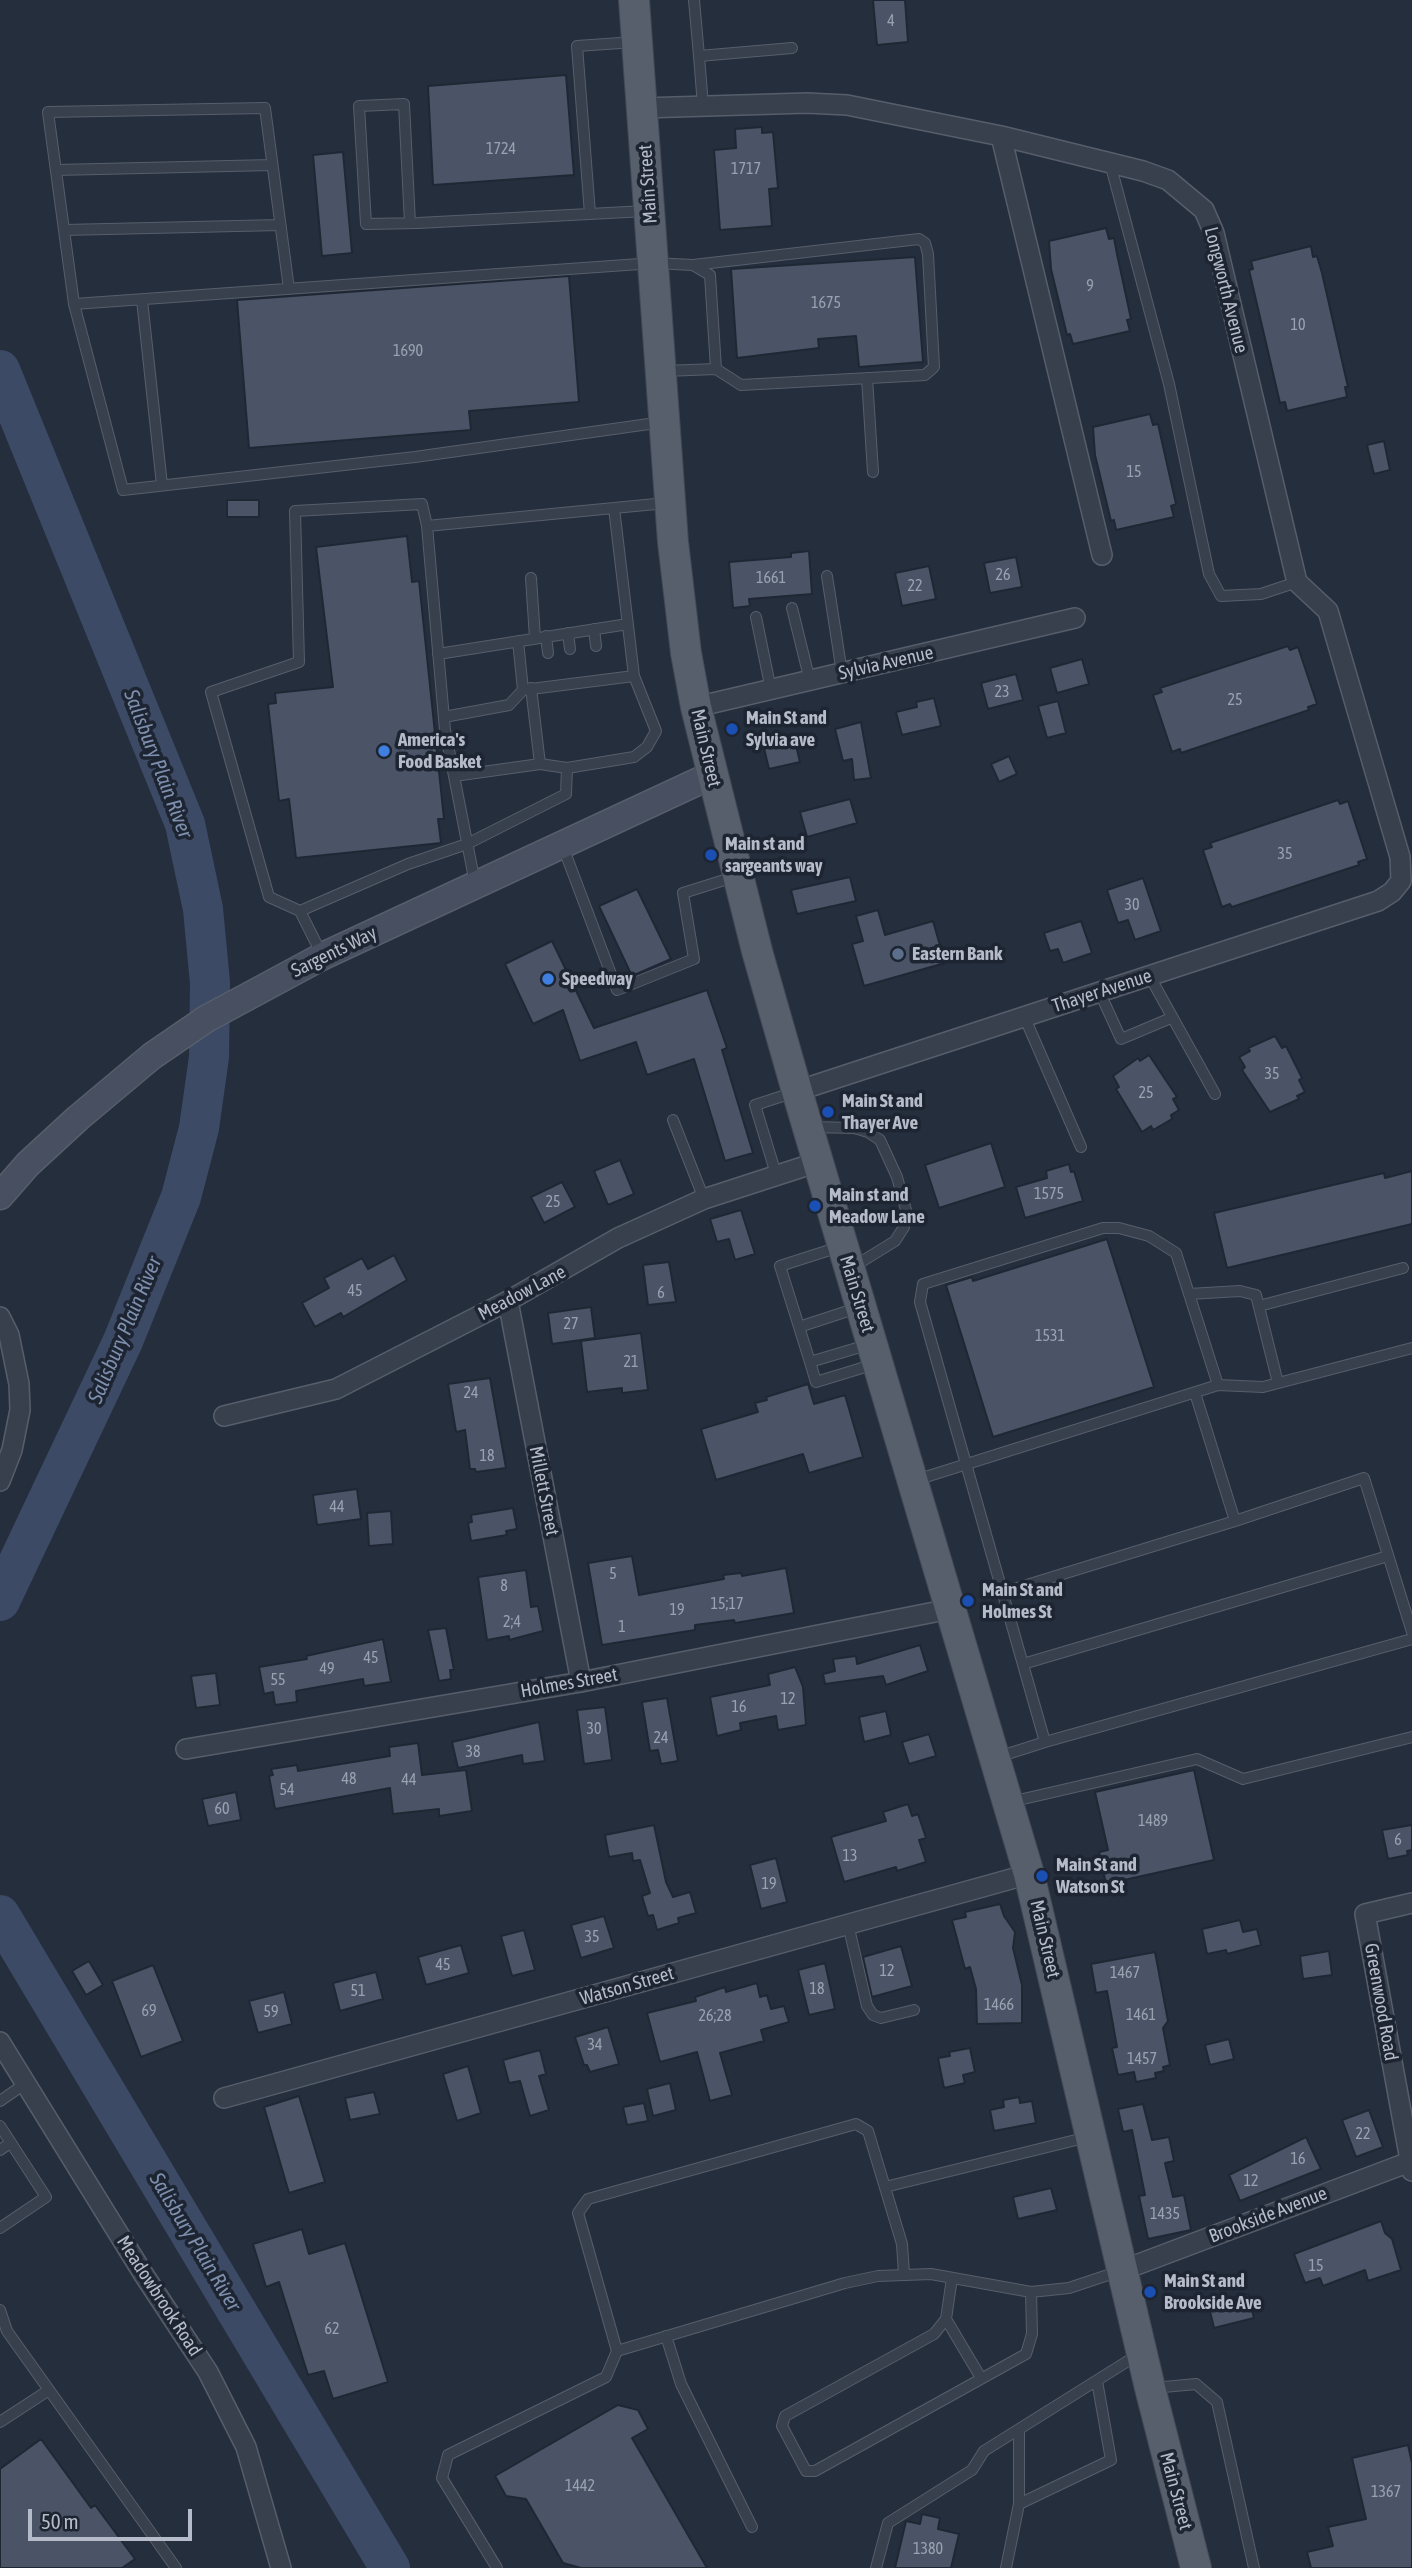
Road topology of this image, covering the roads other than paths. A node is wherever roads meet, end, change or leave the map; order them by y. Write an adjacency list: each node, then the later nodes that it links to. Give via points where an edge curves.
1 (634, 0): 3 (main road, Main Street)
2 (694, 0): 5 (lane)
3 (637, 42): 7 (main road, Main Street); 13 (lane, via 577,46)
4 (792, 48): 5 (lane)
5 (699, 56): 6 (lane)
6 (703, 106): 7 (street, Longworth Avenue); 8 (street, Longworth Avenue, via 847,105)
7 (642, 108): 12 (main road, Main Street)
8 (1002, 136): 9 (street, Longworth Avenue); 31 (street)
9 (1110, 162): 34 (street, Longworth Avenue, via 1168,180 1204,210 1214,233); 34 (lane, via 1169,384 1209,574 1221,596 1261,594)
10 (272, 165): 11 (lane); 11 (lane, via 265,108 48,112); 15 (lane)
11 (55, 170): 16 (lane)
12 (650, 211): 13 (lane); 17 (main road, Main Street)
13 (590, 214): 14 (lane)
14 (410, 223): 14 (lane, via 366,224 359,106 404,104)
15 (280, 225): 16 (lane); 19 (lane)
16 (64, 230): 21 (lane)
17 (654, 263): 18 (lane); 19 (lane); 23 (main road, Main Street)
18 (693, 265): 22 (lane, via 710,275); 24 (lane, via 919,239 928,254 934,367 925,375)
19 (289, 289): 20 (lane)
20 (142, 300): 21 (lane); 27 (lane)
21 (74, 304): 27 (lane, via 123,490)
22 (716, 369): 23 (lane); 24 (lane, via 741,385)
23 (661, 371): 25 (main road, Main Street)
24 (867, 378): 26 (lane)
25 (665, 422): 27 (lane, via 415,457); 28 (main road, Main Street)
26 (873, 472)
27 (162, 485)
28 (670, 503): 29 (lane); 52 (main road, Main Street)
29 (614, 508): 30 (lane); 38 (lane)
30 (427, 526): 45 (lane); 62 (lane, via 422,504 295,511 299,662 211,692 269,897)
31 (1101, 555)
32 (827, 576): 47 (lane)
33 (531, 578): 41 (lane)
34 (1297, 582): 64 (street, Thayer Avenue, via 1328,611 1401,857 1401,881 1392,892 1360,908)
35 (792, 608): 49 (lane)
36 (757, 617): 51 (lane)
37 (1075, 618): 47 (street, Sylvia Avenue)
38 (628, 624): 39 (lane); 48 (lane)
39 (594, 629): 40 (lane); 43 (lane)
40 (568, 633): 41 (lane); 44 (lane)
41 (540, 637): 42 (lane); 46 (lane)
42 (518, 641): 45 (lane); 50 (lane)
43 (596, 646)
44 (570, 649)
45 (438, 653): 53 (lane)
46 (548, 653)
47 (842, 673): 49 (street, Sylvia Avenue)
48 (634, 676): 50 (lane, via 599,675); 55 (lane, via 656,731 647,747 634,757)
49 (810, 681): 51 (street, Sylvia Avenue)
50 (527, 689): 53 (lane, via 509,705); 54 (lane)
51 (771, 690): 52 (street, Sylvia Avenue)
52 (696, 707): 56 (main road, Main Street)
53 (444, 717): 57 (lane)
54 (540, 764): 55 (lane); 57 (lane)
55 (567, 768): 58 (lane, via 566,794)
56 (712, 775): 59 (main road, Sargents Way); 60 (main road, Main Street)
57 (454, 776): 58 (lane)
58 (467, 844): 61 (lane); 62 (lane)
59 (562, 844): 60 (lane, via 617,990 694,959 684,893); 61 (main road, Sargents Way)
60 (738, 875): 68 (main road, Main Street)
61 (475, 885): 63 (main road, Sargents Way)
62 (300, 911): 63 (lane)
63 (323, 956): 75 (main road, Sargents Way, via 206,1019 152,1056 28,1164)
64 (1149, 975): 65 (street, Thayer Avenue); 67 (lane)
65 (1099, 991): 66 (street, Thayer Avenue); 67 (lane, via 1121,1039)
66 (1024, 1016): 68 (street, Thayer Avenue); 72 (lane)
67 (1171, 1018): 69 (lane)
68 (797, 1091): 71 (main road, Main Street); 74 (lane, via 755,1105)
69 (1215, 1094)
70 (673, 1120): 76 (lane)
71 (807, 1127): 73 (main road, Main Street); 77 (lane, via 868,1132 880,1140 897,1177 906,1210 904,1227 895,1241)
72 (1081, 1147)
73 (818, 1162): 74 (street, Meadow Lane); 77 (main road, Main Street)
74 (776, 1174): 76 (street, Meadow Lane)
75 (0, 1196)
76 (704, 1199): 80 (street, Meadow Lane, via 618,1238)
77 (846, 1258): 82 (main road, Main Street); 84 (lane, via 780,1266)
78 (1403, 1268): 81 (lane)
79 (1189, 1294): 81 (lane, via 1240,1291 1256,1296); 89 (lane); 92 (lane, via 1176,1254 1149,1237 1119,1228 1103,1228 923,1284 920,1302)
80 (508, 1301): 91 (street, Meadow Lane, via 336,1389); 102 (street, Millett Street)
81 (1259, 1306): 88 (lane)
82 (861, 1307): 84 (lane); 86 (main road, Main Street)
83 (0, 1317): 93 (street, via 9,1335 20,1410)
84 (799, 1327): 87 (lane)
85 (1412, 1348): 88 (lane)
86 (875, 1353): 87 (lane); 87 (lane, via 816,1382); 94 (main road, Main Street)
87 (810, 1362)
88 (1278, 1383): 89 (lane)
89 (1218, 1385): 90 (lane)
90 (1195, 1393): 92 (lane); 95 (lane)
91 (224, 1416)
92 (968, 1463): 94 (lane); 97 (lane)
93 (0, 1481)
94 (912, 1481): 98 (main road, Main Street)
95 (1235, 1521): 96 (lane, via 1364,1478); 97 (lane)
96 (1388, 1556): 99 (lane); 101 (lane)
97 (1004, 1592): 101 (lane)
98 (950, 1609): 102 (street, Holmes Street); 106 (main road, Main Street)
99 (1412, 1632)
100 (1412, 1639): 104 (lane)
101 (1023, 1664): 104 (lane)
102 (581, 1682): 105 (street, Holmes Street)
103 (1412, 1737): 107 (lane, via 1243,1779 1197,1759)
104 (1045, 1742): 106 (lane)
105 (186, 1749)
106 (995, 1758): 107 (main road, Main Street)
107 (1008, 1802): 108 (main road, Main Street)
108 (1029, 1874): 110 (street, Watson Street); 117 (main road, Main Street)
109 (1412, 1903): 120 (street, Greenwood Road, via 1365,1914)
110 (848, 1924): 111 (lane, via 873,2015 881,2018); 114 (street, Watson Street)
111 (914, 2010)
112 (0, 2042): 113 (street, Meadowbrook Road)
113 (26, 2083): 115 (lane); 142 (street, Meadowbrook Road, via 225,2404 258,2480)
114 (224, 2098)
115 (0, 2101)
116 (0, 2126): 118 (lane)
117 (1092, 2136): 121 (lane); 123 (main road, Main Street)
118 (10, 2143): 119 (lane); 122 (lane, via 46,2197)
119 (0, 2150)
120 (1411, 2165): 123 (street, Brookside Avenue)
121 (885, 2187): 124 (lane, via 902,2244); 131 (lane, via 869,2131 856,2124 588,2199 578,2213)
122 (0, 2228)
123 (1123, 2270): 126 (lane, via 1069,2288); 132 (main road, Main Street)
124 (904, 2274): 125 (lane); 130 (lane, via 845,2283)
125 (952, 2278): 126 (lane); 128 (lane)
126 (1031, 2292): 133 (lane, via 1032,2334 1026,2354)
127 (0, 2310): 129 (lane)
128 (946, 2319): 133 (lane); 133 (lane, via 934,2334 785,2416 782,2426 806,2471 815,2471)
129 (4, 2334): 136 (lane)
130 (666, 2336): 131 (lane); 140 (lane, via 681,2384)
131 (617, 2351): 143 (lane, via 606,2377 448,2455 442,2478)
132 (1142, 2352): 134 (lane); 135 (main road, Main Street)
133 (981, 2378)
134 (1097, 2381): 138 (lane); 139 (lane, via 1111,2460)
135 (1150, 2388): 146 (main road, Main Street); 147 (lane, via 1196,2384 1217,2402)
136 (49, 2390): 137 (lane); 141 (lane)
137 (0, 2422)
138 (1019, 2430): 139 (lane); 144 (lane, via 984,2451 972,2470 888,2523)
139 (1019, 2504): 145 (lane)
140 (752, 2526)
141 (176, 2568)
142 (281, 2568)
143 (497, 2568)
144 (876, 2568)
145 (1006, 2568)
146 (1196, 2568)
147 (1254, 2568)

